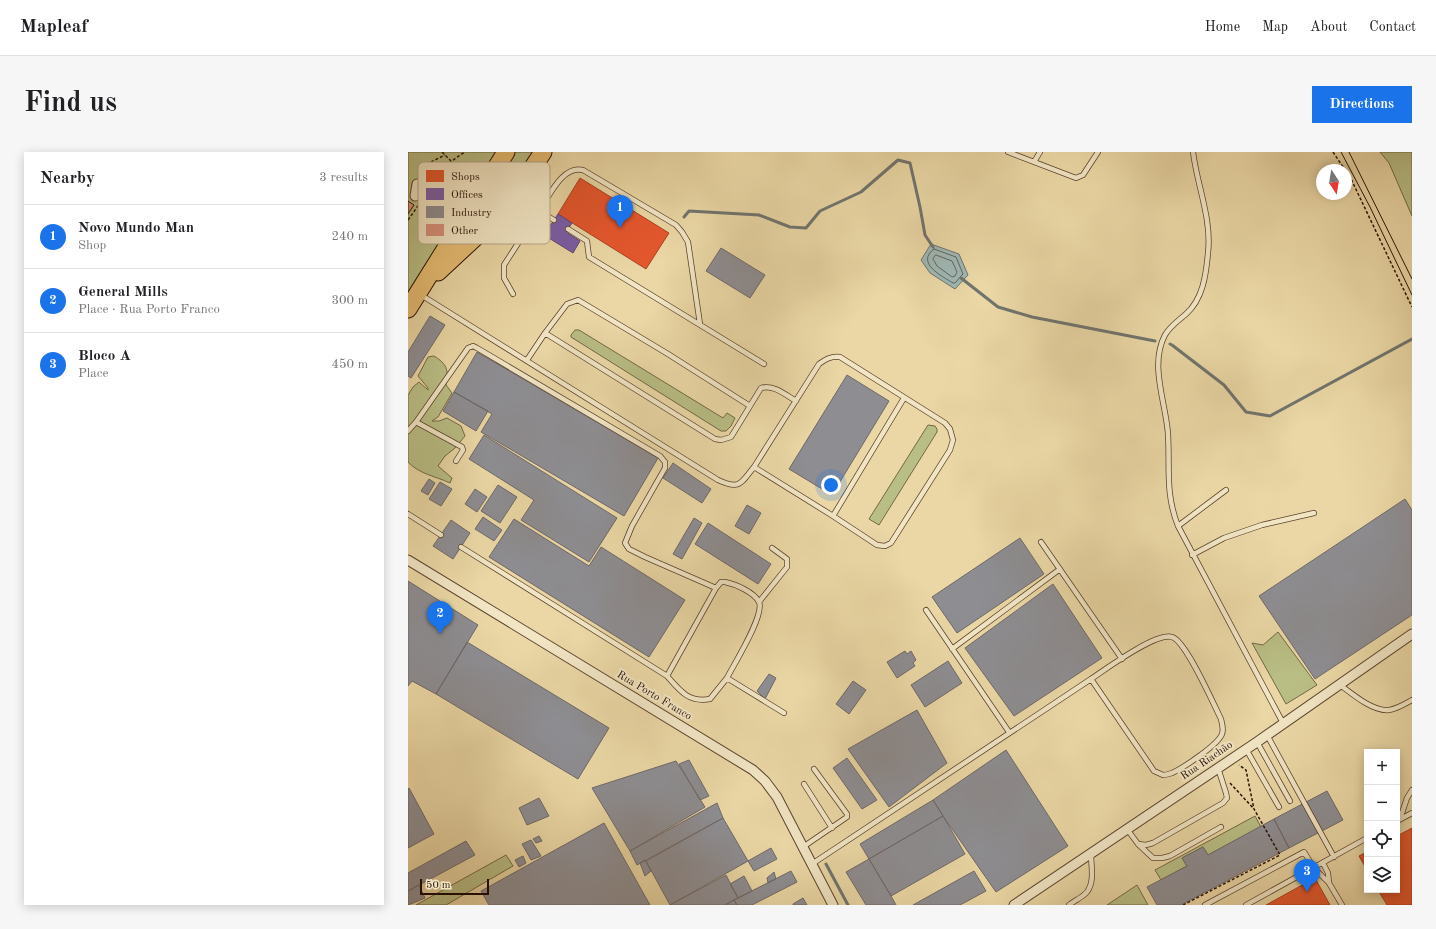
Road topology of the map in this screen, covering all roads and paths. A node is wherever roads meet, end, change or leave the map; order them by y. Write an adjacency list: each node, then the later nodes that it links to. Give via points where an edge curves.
1 (442, 152): 10 (path)
2 (465, 152): 11 (path)
3 (506, 152): 13 (highway)
4 (543, 152): 14 (highway)
5 (1008, 152): 15 (lane)
6 (1040, 152): 15 (lane)
7 (1098, 152): 15 (lane, via 1083,175 1076,178)
8 (1193, 152): 46 (lane, via 1207,228 1208,252 1202,292 1194,307 1173,324 1164,336 1159,364 1161,396 1168,433 1169,496)
9 (1333, 152): 16 (path)
10 (445, 155): 11 (path); 12 (path)
11 (451, 161)
12 (431, 162)
13 (500, 162)
14 (536, 162)
15 (1034, 162)
16 (1341, 164)
17 (1352, 181): 29 (path)
18 (417, 184): 20 (street)
19 (550, 195): 31 (lane, via 563,177 580,169 676,225 688,242)
20 (415, 196)
21 (550, 218): 22 (lane)
22 (554, 220)
23 (568, 229): 31 (lane, via 586,241 589,257)
24 (448, 244): 27 (highway)
25 (468, 244): 27 (highway)
26 (518, 244): 28 (lane, via 504,265 504,278)
27 (419, 290): 30 (highway); 33 (lane)
28 (513, 294)
29 (1412, 307)
30 (408, 309)
31 (700, 324): 34 (lane)
32 (545, 333): 33 (lane); 37 (lane, via 567,304 578,300); 37 (lane, via 715,439 731,437)
33 (527, 360): 41 (lane, via 718,480 731,486 737,485)
34 (764, 364)
35 (904, 398): 36 (lane, via 834,356 819,364); 45 (lane); 45 (lane, via 945,423 950,429 950,450 891,543 885,546 877,545)
36 (796, 401): 37 (lane, via 778,390 765,386); 41 (lane)
37 (750, 406)
38 (416, 422): 39 (lane); 40 (lane, via 462,447 463,450); 54 (lane, via 468,348 477,348 660,456 665,462 665,468 625,543 629,549 645,557)
39 (408, 431)
40 (456, 461)
41 (754, 467): 45 (lane)
42 (1226, 490): 46 (lane)
43 (1314, 513): 51 (lane, via 1262,525 1224,538)
44 (408, 514): 47 (lane)
45 (833, 516)
46 (1178, 526): 51 (lane)
47 (440, 535)
48 (1041, 542): 53 (lane)
49 (461, 547): 60 (lane)
50 (772, 548): 55 (lane, via 787,559 787,567)
51 (1192, 555): 66 (lane)
52 (408, 560): 88 (street, Rua Porto Franco, via 753,770 766,781 777,797)
53 (1060, 569): 58 (lane); 59 (lane)
54 (716, 588): 55 (lane, via 721,582 729,582 750,593); 60 (lane)
55 (759, 602): 61 (lane, via 760,611 755,625)
56 (926, 610): 58 (lane)
57 (1412, 634): 63 (street, Rua Riachão)
58 (952, 649): 67 (lane)
59 (1122, 659): 62 (lane); 62 (lane, via 1153,640 1173,637 1182,645 1221,718 1223,727 1219,740 1194,760 1172,773 1163,775 1154,771)
60 (667, 676): 61 (lane, via 682,694 702,701 710,699)
61 (727, 678): 65 (lane)
62 (1091, 679): 67 (lane)
63 (1339, 684): 64 (lane, via 1356,697 1379,709 1400,707); 66 (street, Rua Riachão)
64 (1412, 700)
65 (784, 713)
66 (1283, 724): 68 (street, Rua Riachão)
67 (1009, 732): 92 (lane)
68 (1267, 735): 69 (street, Rua Riachão); 90 (lane)
69 (1257, 742): 70 (street, Rua Riachão); 77 (lane)
70 (1246, 749): 72 (street, Rua Riachão); 78 (lane)
71 (1234, 763): 79 (path, via 1246,770)
72 (1218, 768): 85 (street, Rua Riachão); 87 (lane, via 1227,798 1223,803 1153,843)
73 (814, 769): 84 (lane, via 847,814 845,820)
74 (1228, 781): 79 (path)
75 (804, 784): 84 (lane)
76 (1412, 790): 81 (lane)
77 (1290, 801)
78 (1279, 807)
79 (1254, 809): 98 (path, via 1280,855)
80 (1412, 813): 82 (lane)
81 (1400, 815)
82 (1400, 819)
83 (1221, 827): 87 (lane, via 1162,858 1153,858)
84 (832, 828): 88 (lane)
85 (1127, 829): 87 (lane); 89 (street, Rua Riachão)
86 (1364, 840): 90 (lane)
87 (1138, 844)
88 (803, 847): 92 (street, Rua Porto Franco)
89 (1091, 854): 96 (street, Rua Riachão); 97 (lane, via 1092,874 1087,892)
90 (1334, 857): 91 (lane)
91 (1323, 863): 93 (lane); 94 (lane)
92 (812, 864): 95 (street, Rua Porto Franco)
93 (1314, 868): 94 (lane); 99 (lane, via 1304,852); 100 (lane)
94 (1329, 883): 101 (lane)
95 (834, 905)
96 (1014, 905)
97 (1069, 905)
98 (1183, 905)
99 (1205, 905)
100 (1246, 905)
101 (1342, 905)

